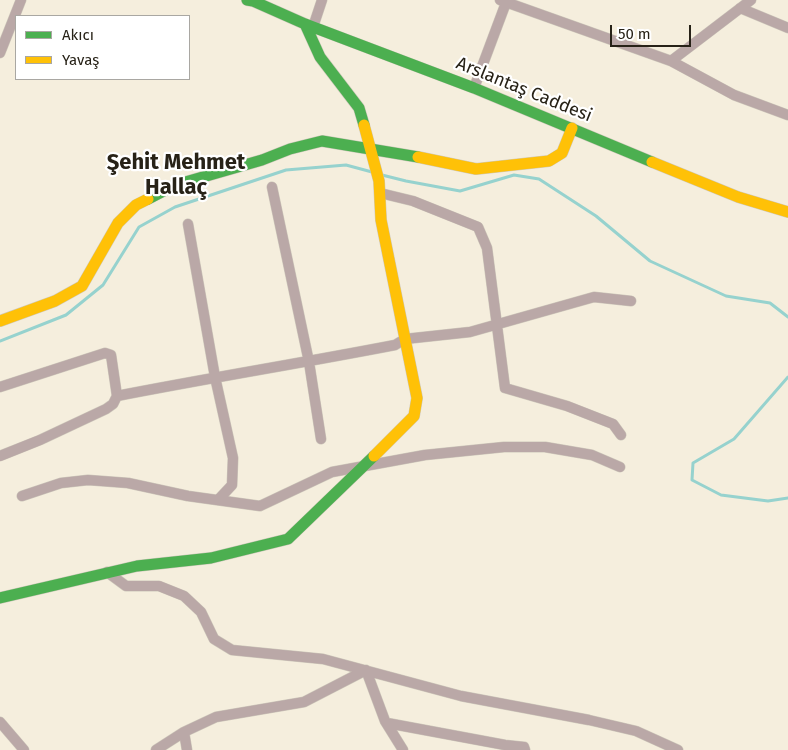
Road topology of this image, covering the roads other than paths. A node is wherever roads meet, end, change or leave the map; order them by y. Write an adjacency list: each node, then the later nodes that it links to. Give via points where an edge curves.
1 (20, 0): 9 (street)
2 (251, 0): 7 (street, Arslantaş Caddesi)
3 (322, 0): 7 (street)
4 (751, 0): 6 (street)
5 (505, 1): 10 (street); 11 (street)
6 (740, 8): 8 (street); 10 (street)
7 (309, 26): 11 (street, Arslantaş Caddesi); 14 (street, via 320,57 359,108)
8 (788, 28)
9 (0, 53)
10 (671, 61): 12 (street, via 734,94)
11 (474, 88): 13 (street, Arslantaş Caddesi)
12 (788, 115)
13 (572, 128): 14 (street, via 562,153 549,162 476,169 409,155); 17 (street, Arslantaş Caddesi, via 738,197)
14 (370, 153): 16 (street); 20 (street, via 322,141 175,185 136,205 118,223 82,286 55,301)
15 (272, 187): 23 (street)
16 (380, 193): 21 (street, via 413,201 478,227 487,248); 22 (street, via 381,220)
17 (788, 212)
18 (188, 224): 24 (street)
19 (631, 301): 21 (street, via 594,297)
20 (0, 321)
21 (497, 324): 22 (street, via 470,332); 27 (street, via 505,388 567,406 613,424)
22 (406, 339): 23 (street, via 395,345); 30 (street, via 417,398 414,416)
23 (309, 362): 24 (street); 28 (street)
24 (215, 377): 26 (street); 33 (street, via 233,458 232,485)
25 (0, 387): 26 (street, via 105,353 111,355)
26 (117, 396): 29 (street, via 106,409)
27 (621, 435)
28 (321, 439)
29 (0, 456)
30 (366, 465): 31 (street, via 504,447 545,447 592,456); 33 (street, via 332,472 260,506); 34 (street, via 288,539 212,558)
31 (620, 466)
32 (22, 496): 33 (street, via 61,483 88,480 128,483)
33 (218, 500)
34 (107, 572): 35 (street); 36 (street, via 126,586 159,586 184,596 201,612 214,639 232,650 323,659)
35 (0, 598)
36 (366, 670): 38 (street); 39 (street, via 304,702 216,717); 45 (street, via 462,696 636,731)
37 (0, 722): 40 (street)
38 (386, 723): 43 (street); 44 (street, via 524,747)
39 (184, 732): 41 (street); 42 (street)
40 (24, 750)
41 (156, 750)
42 (187, 750)
43 (403, 750)
44 (525, 750)
45 (678, 750)

